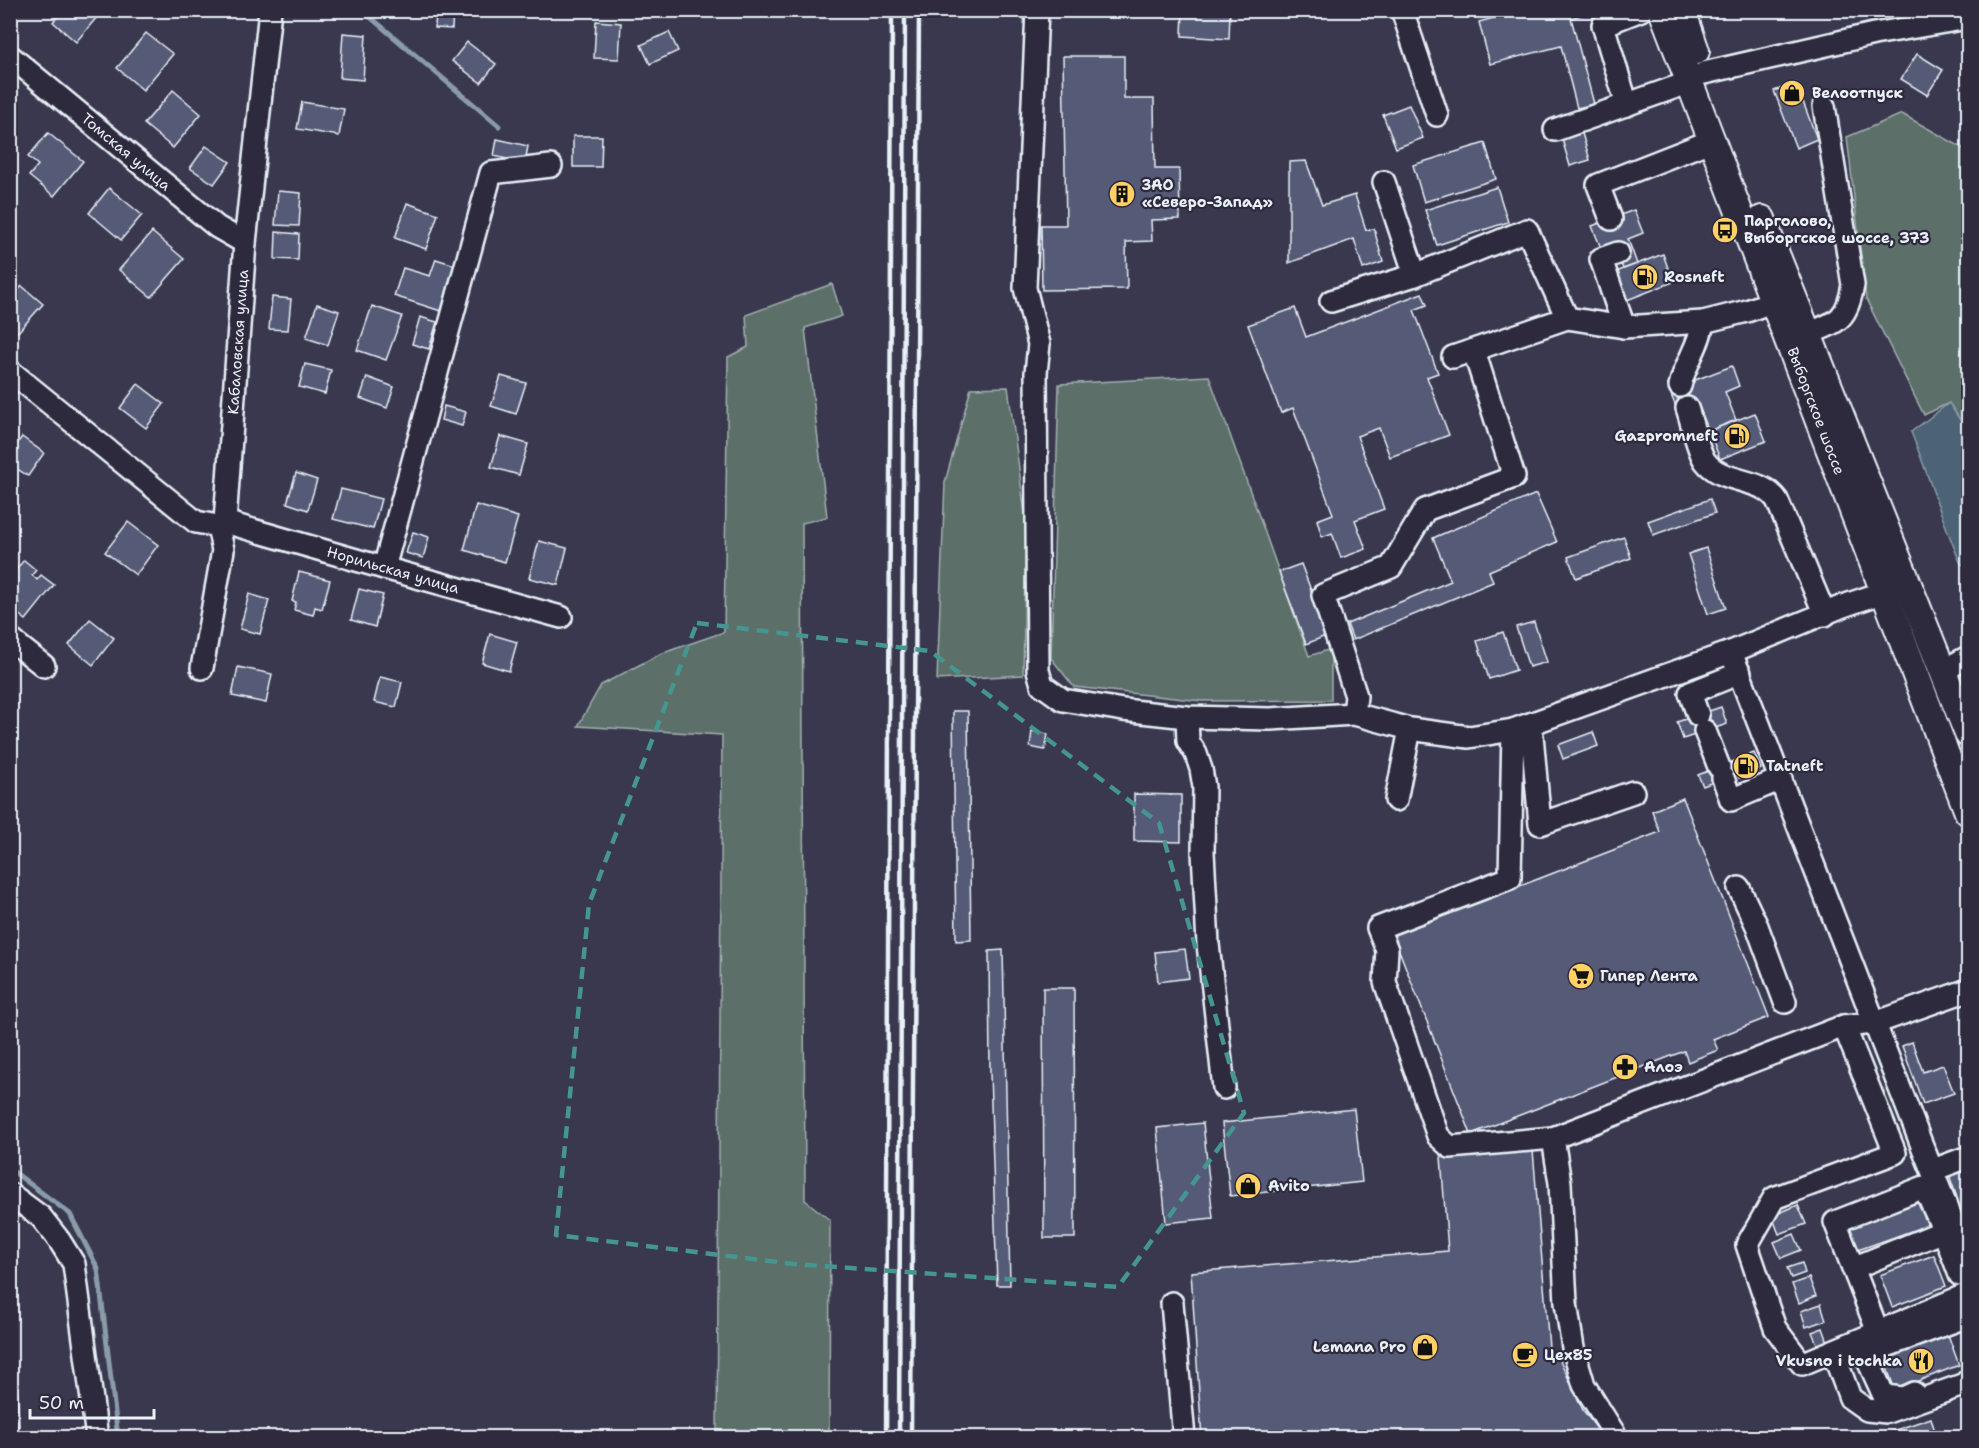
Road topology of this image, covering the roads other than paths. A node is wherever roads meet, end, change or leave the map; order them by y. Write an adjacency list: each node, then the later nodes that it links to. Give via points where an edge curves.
1 (270, 10): 18 (street, Кабаловская улица)
2 (1037, 10): 45 (street, via 1025,288 1039,344 1038,670 1042,685 1063,700)
3 (1402, 10): 12 (street)
4 (1641, 10): 10 (street, via 1603,25)
5 (1662, 10): 9 (main road, Выборгское шоссе)
6 (1682, 10): 9 (main road, Выборгское шоссе)
7 (1968, 18): 9 (street, via 1874,34)
8 (10, 56): 18 (street, Томская улица, via 217,227)
9 (1697, 77): 10 (street); 14 (main road, Выборгское шоссе); 26 (main road, Выборгское шоссе)
10 (1627, 105): 13 (street)
11 (1824, 106): 26 (street, via 1853,285 1849,306 1837,321)
12 (1437, 116)
13 (1555, 130)
14 (1713, 140): 17 (street, via 1598,185); 22 (main road, Выборгское шоссе)
15 (550, 166): 33 (street, via 491,173)
16 (1384, 182): 20 (street)
17 (1611, 219)
18 (245, 243): 32 (street, Кабаловская улица)
19 (1618, 253): 25 (street, via 1601,259)
20 (1415, 274): 21 (street); 23 (street, via 1527,230)
21 (1331, 301)
22 (1774, 301): 24 (street); 34 (main road, Выборгское шоссе)
23 (1567, 318): 25 (street); 27 (street)
24 (1703, 322): 25 (street); 30 (street)
25 (1624, 327)
26 (1807, 334): 42 (main road, Выборгское шоссе)
27 (1474, 351): 28 (street); 44 (street, via 1514,477 1425,510 1391,567 1323,595 1356,696)
28 (1453, 357)
29 (10, 371): 32 (street, Норильская улица, via 196,522)
30 (1680, 386)
31 (1687, 408): 35 (street, via 1704,460 1725,476 1764,487 1777,500)
32 (221, 524): 33 (street, Норильская улица); 41 (street, Кабаловская улица, via 223,550)
33 (384, 568): 36 (street, Норильская улица)
34 (1884, 592): 35 (street); 51 (main road, Выборгское шоссе)
35 (1825, 615): 38 (street)
36 (561, 617)
37 (10, 639): 40 (street)
38 (1731, 652): 43 (street); 46 (street)
39 (1968, 657): 42 (street)
40 (44, 666)
41 (202, 668)
42 (1942, 671): 48 (main road, Выборгское шоссе)
43 (1740, 673): 49 (street); 49 (street, via 1690,693 1731,800)
44 (1354, 714): 45 (street, via 1270,719); 47 (street)
45 (1188, 717): 58 (street, via 1188,741 1204,787 1208,944)
46 (1522, 727): 47 (street, via 1469,736); 50 (street, via 1540,824); 59 (street, via 1510,878 1378,928 1387,950 1385,982 1438,1136 1450,1147)
47 (1410, 729): 52 (street)
48 (1968, 734)
49 (1781, 779): 56 (street)
50 (1633, 792)
51 (1966, 798)
52 (1396, 800)
53 (1739, 888): 55 (street)
54 (1968, 990): 56 (street)
55 (1785, 1002)
56 (1875, 1023): 57 (street); 60 (street)
57 (1844, 1026): 59 (street); 61 (street)
58 (1224, 1088)
59 (1553, 1138): 77 (street, via 1573,1348 1584,1385)
60 (1921, 1143): 61 (street); 63 (street)
61 (1895, 1153): 71 (street, via 1774,1198 1747,1245 1775,1328 1802,1364)
62 (1968, 1157): 63 (street)
63 (1933, 1170): 67 (street)
64 (10, 1194): 75 (street, via 41,1217 74,1264)
65 (1944, 1232): 66 (street); 66 (street, via 1924,1187 1835,1222); 67 (street)
66 (1853, 1268): 70 (street)
67 (1966, 1276): 70 (street)
68 (1172, 1303): 76 (street)
69 (1968, 1306): 72 (street, via 1960,1319)
70 (1878, 1332): 71 (street)
71 (1833, 1352): 72 (street); 74 (street, via 1850,1398 1867,1410 1887,1412)
72 (1865, 1354): 73 (street, via 1884,1396 1903,1398)
73 (1968, 1373)
74 (1968, 1380)
75 (97, 1437)
76 (1184, 1437)
77 (1617, 1437)

